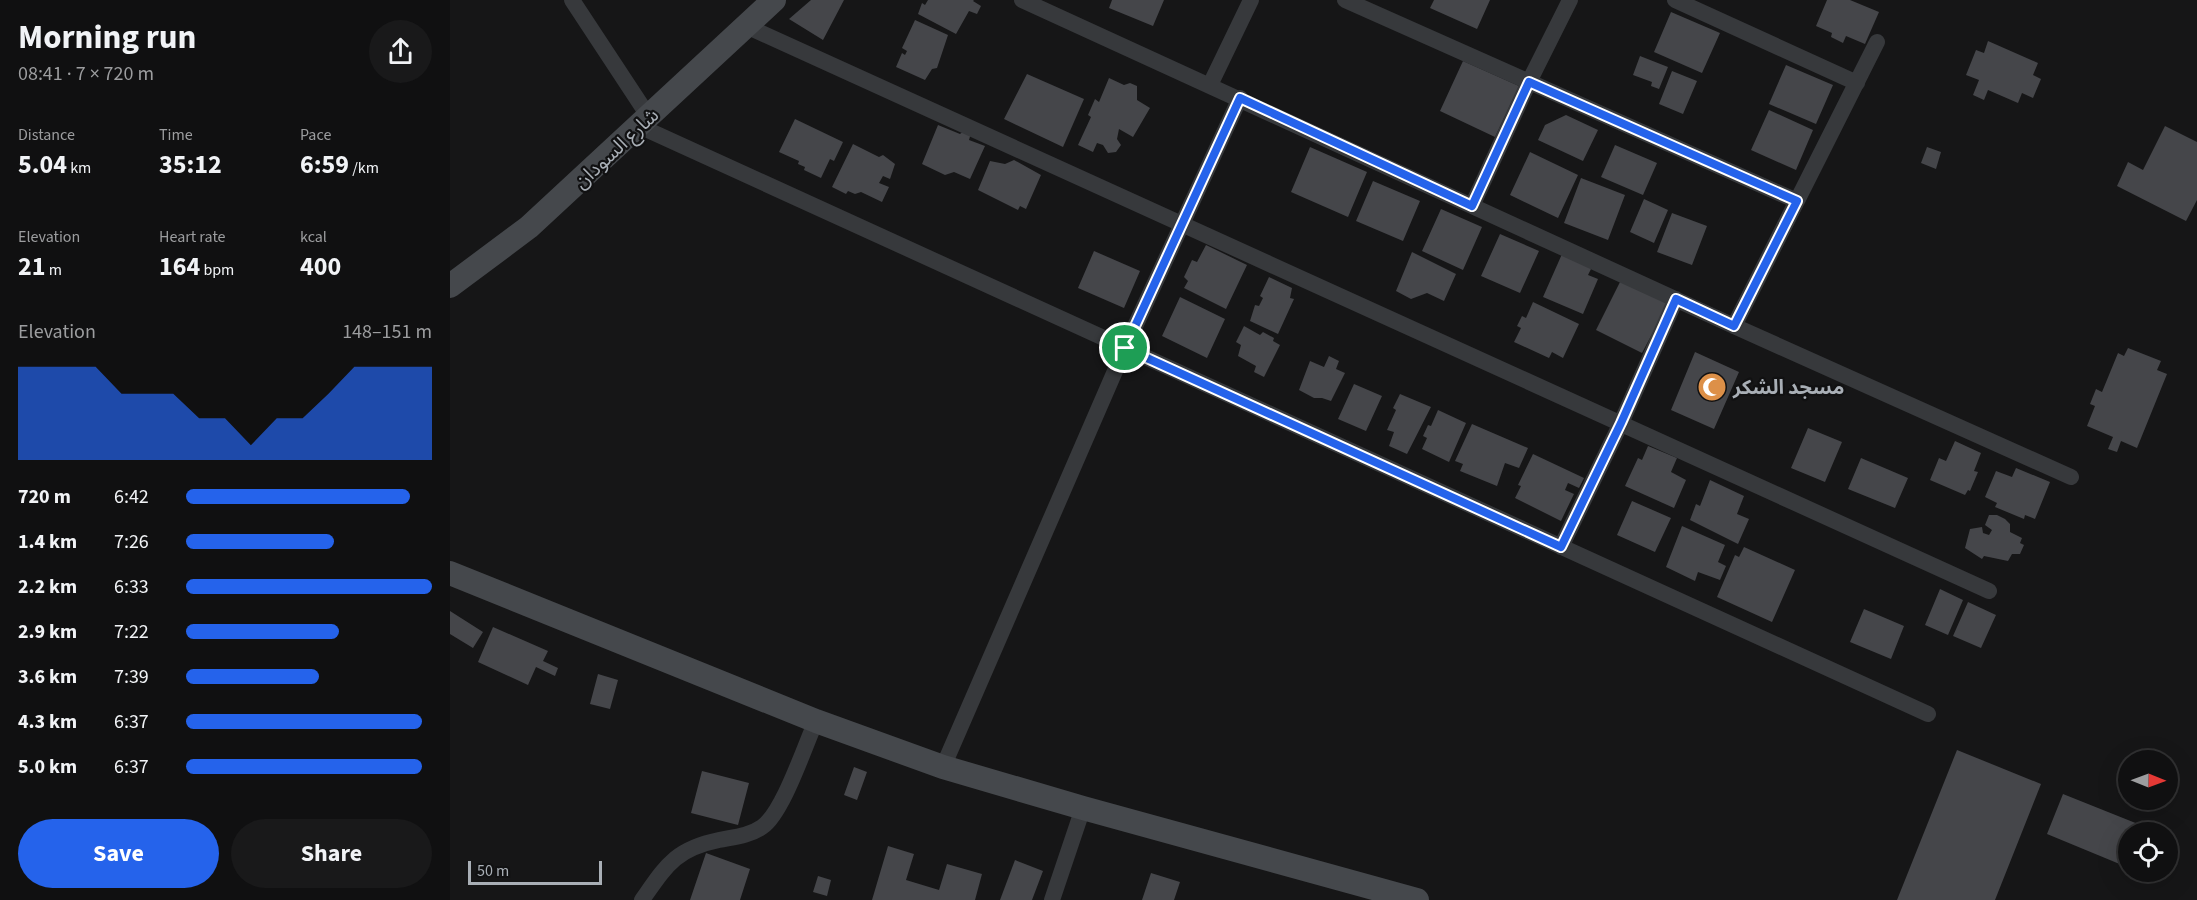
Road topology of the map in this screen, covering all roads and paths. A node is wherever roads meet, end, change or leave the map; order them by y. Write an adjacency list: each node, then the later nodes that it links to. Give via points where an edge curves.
1 (572, 0): 14 (street)
2 (774, 0): 8 (street, شارع السودان)
3 (1022, 0): 12 (street)
4 (1251, 0): 12 (street)
5 (1345, 0): 10 (street)
6 (1570, 0): 10 (street)
7 (1675, 0): 11 (street)
8 (746, 26): 14 (street, شارع السودان); 17 (street)
9 (1877, 42): 11 (street)
10 (1529, 82): 15 (street); 16 (street)
11 (1857, 83): 15 (street)
12 (1210, 85): 13 (street)
13 (1240, 98): 16 (street); 17 (street)
14 (644, 121): 18 (street, شارع السودان, via 529,227); 21 (street)
15 (1797, 201): 20 (street)
16 (1472, 206): 19 (street)
17 (1183, 224): 21 (street); 22 (street)
18 (450, 286)
19 (1676, 299): 20 (street); 22 (street)
20 (1734, 326): 23 (street)
21 (1125, 348): 24 (street); 29 (street)
22 (1621, 423): 24 (street); 26 (street)
23 (2071, 477)
24 (1561, 547): 27 (street)
25 (450, 573): 28 (street)
26 (1989, 591)
27 (1928, 714)
28 (816, 721): 29 (street); 31 (street, via 777,811 763,826 743,836 697,845 679,854)
29 (943, 767): 30 (street)
30 (1083, 808): 32 (street); 33 (street)
31 (642, 900)
32 (1052, 900)
33 (1417, 900)

